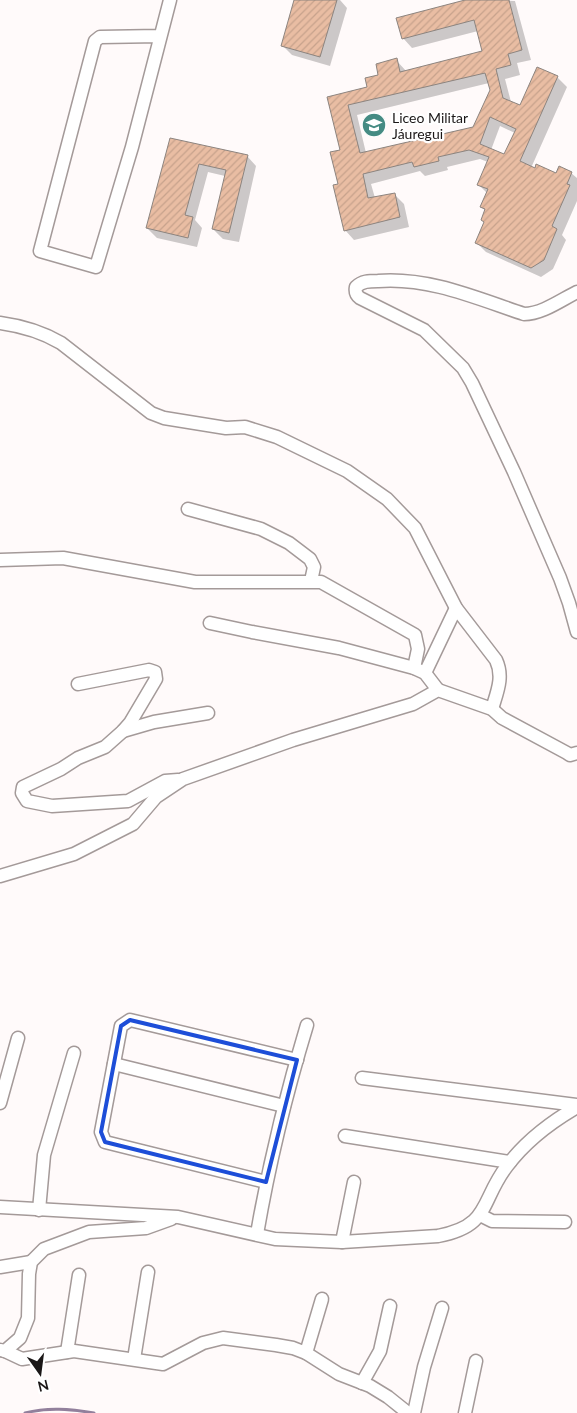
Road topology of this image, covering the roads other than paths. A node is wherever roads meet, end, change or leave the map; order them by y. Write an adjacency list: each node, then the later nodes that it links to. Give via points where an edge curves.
1 (170, 0): 2 (street)
2 (159, 36): 2 (street, via 100,37 95,41 40,251 96,267 132,147)
3 (577, 292): 10 (street, via 539,311 524,314 452,289 398,280 364,282 356,287 360,298 424,330 462,368 472,383 560,578)
4 (0, 323): 8 (street, via 34,330 55,340 151,413 164,418 259,431 347,470 387,499 415,528)
5 (188, 510): 7 (street, via 262,529 289,543 310,559 314,567)
6 (0, 560): 7 (street, via 63,558 195,582)
7 (311, 581): 11 (street, via 322,582 415,635)
8 (456, 608): 11 (street); 14 (street, via 499,666 500,679)
9 (210, 623): 11 (street, via 339,648)
10 (577, 632)
11 (419, 670): 13 (street)
12 (78, 684): 16 (street, via 149,670 155,672 156,679)
13 (438, 690): 14 (street); 18 (street, via 413,704 293,740)
14 (492, 709): 17 (street, via 502,718 566,753)
15 (208, 713): 16 (street)
16 (123, 731): 18 (street, via 105,748 78,758 23,787 22,793 27,801 52,806 128,801 165,781)
17 (577, 753)
18 (183, 779): 19 (street, via 156,797 133,824 74,854)
19 (0, 876)
20 (307, 1025): 23 (street)
21 (18, 1038): 26 (street)
22 (74, 1052): 34 (street, via 44,1155)
23 (297, 1060): 24 (street, via 130,1020 121,1026); 27 (street)
24 (114, 1064): 27 (street); 31 (street, via 101,1132 105,1142)
25 (362, 1078): 28 (street)
26 (0, 1103)
27 (284, 1106): 31 (street)
28 (577, 1106): 30 (street, via 530,1141)
29 (346, 1136): 30 (street)
30 (510, 1162): 35 (street)
31 (266, 1182): 38 (street)
32 (354, 1182): 39 (street)
33 (0, 1207): 34 (street)
34 (39, 1210): 36 (street)
35 (480, 1215): 37 (street, via 492,1221); 39 (street, via 464,1228 445,1235)
36 (178, 1217): 38 (street); 40 (street, via 146,1228 89,1232 44,1249)
37 (566, 1222)
38 (257, 1234): 39 (street, via 276,1239)
39 (342, 1242)
40 (31, 1262): 41 (street); 47 (street, via 28,1318 20,1338)
41 (0, 1267)
42 (148, 1272): 50 (street)
43 (79, 1276): 48 (street)
44 (322, 1300): 49 (street)
45 (390, 1306): 52 (street, via 380,1351)
46 (442, 1308): 54 (street)
47 (3, 1350): 48 (street, via 22,1359)
48 (67, 1352): 50 (street)
49 (306, 1353): 50 (street, via 293,1348 223,1338 203,1343 163,1364); 52 (street, via 331,1370)
50 (134, 1359)
51 (476, 1361): 55 (street)
52 (362, 1382): 53 (street)
53 (408, 1413)
54 (414, 1413)
55 (465, 1413)

